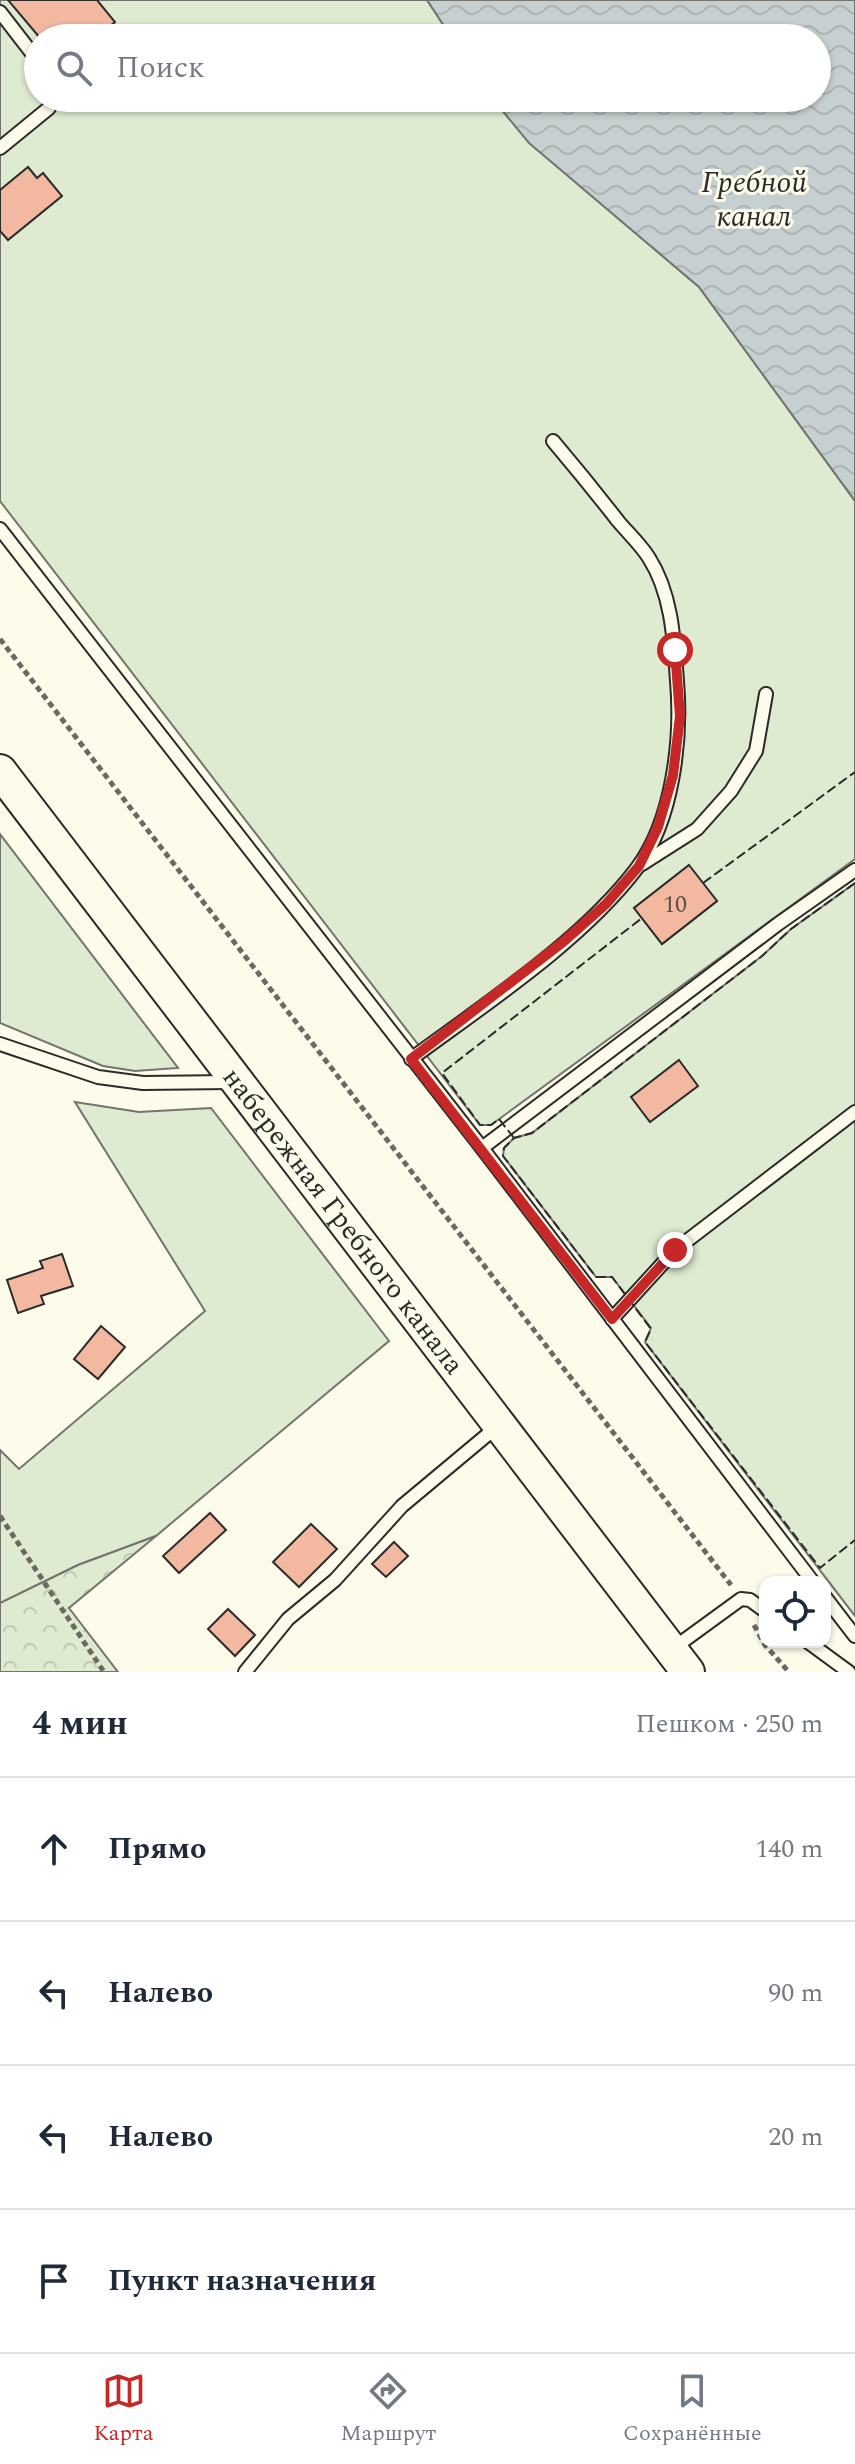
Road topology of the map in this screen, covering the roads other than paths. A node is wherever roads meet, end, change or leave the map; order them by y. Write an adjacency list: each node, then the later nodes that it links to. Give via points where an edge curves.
1 (0, 12): 2 (lane)
2 (24, 43)
3 (44, 112): 4 (lane)
4 (0, 148)
5 (553, 441): 9 (lane, via 649,558 665,592 680,716 673,775)
6 (0, 529): 12 (lane)
7 (766, 694): 9 (lane, via 756,751 731,791 697,829)
8 (0, 771): 13 (street, набережная Гребного канала)
9 (639, 866): 12 (lane, via 563,942)
10 (855, 870): 15 (lane)
11 (0, 1044): 13 (lane, via 98,1077 143,1083)
12 (411, 1059): 15 (lane)
13 (236, 1082): 17 (street, набережная Гребного канала)
14 (855, 1112): 16 (lane, via 675,1250)
15 (482, 1148): 16 (lane)
16 (612, 1319): 18 (lane)
17 (499, 1425): 23 (street, набережная Гребного канала); 24 (lane, via 402,1506 335,1580 288,1619)
18 (808, 1576)
19 (831, 1605): 21 (lane)
20 (759, 1607): 23 (lane, via 741,1599)
21 (855, 1636)
22 (816, 1648): 25 (lane)
23 (680, 1661)
24 (245, 1672)
25 (849, 1672)

